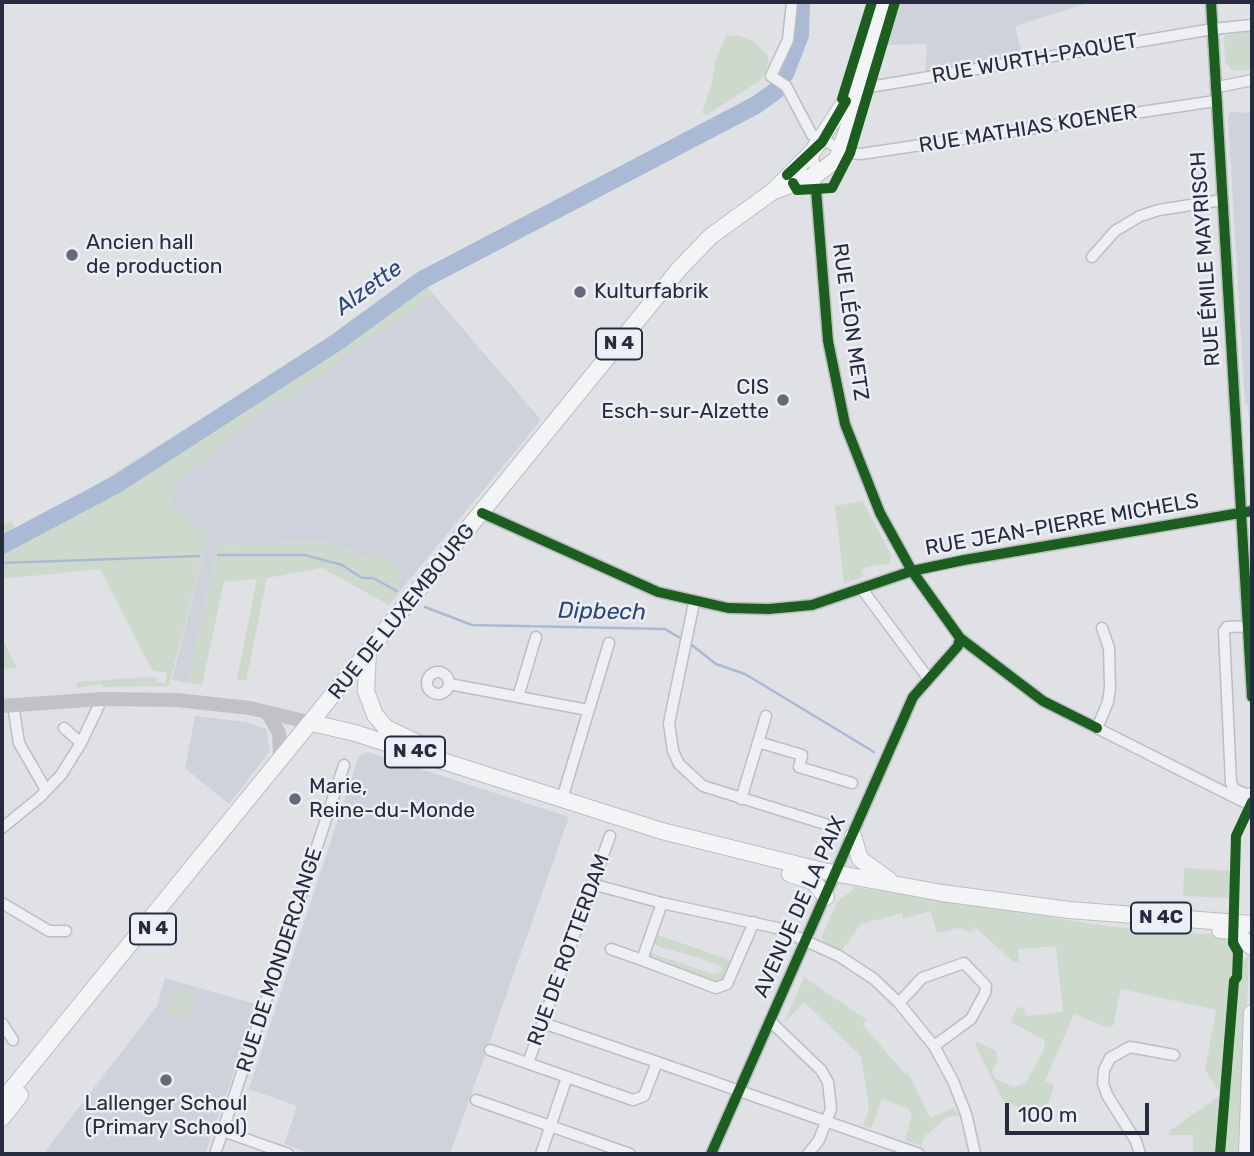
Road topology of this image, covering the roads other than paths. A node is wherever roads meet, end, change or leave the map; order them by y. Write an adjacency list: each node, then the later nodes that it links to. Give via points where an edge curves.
1 (792, 2): 10 (street, via 789,40 771,76 786,86)
2 (883, 2): 7 (main road, N 4)
3 (1211, 2): 5 (street, RUE ÉMILE MAYRISCH)
4 (1252, 25): 5 (street, RUE WURTH-PAQUET)
5 (1213, 29): 7 (street, RUE WURTH-PAQUET, via 870,87); 8 (street, RUE ÉMILE MAYRISCH)
6 (1252, 80): 8 (street)
7 (858, 84): 10 (main road, N 4); 11 (main road, N 4)
8 (1218, 87): 9 (street, RUE ÉMILE MAYRISCH)
9 (1215, 101): 11 (street, RUE MATHIAS KOENER, via 861,154); 14 (street, RUE ÉMILE MAYRISCH)
10 (817, 147): 11 (street); 12 (street, RUE LÉON METZ); 13 (main road, N 4)
11 (841, 151): 12 (main road, N 4)
12 (816, 175): 13 (main road, N 4); 18 (street, RUE LÉON METZ, via 825,307 837,393 871,494)
13 (772, 192): 17 (main road, RUE DE LUXEMBOURG / N 4, via 711,236 680,268)
14 (1222, 200): 15 (street, via 1140,216 1115,231); 16 (street, RUE ÉMILE MAYRISCH)
15 (1092, 257)
16 (1247, 512): 18 (street, RUE JEAN-PIERRE MICHELS); 21 (street, RUE ÉMILE MAYRISCH)
17 (482, 513): 20 (street, RUE JEAN-PIERRE MICHELS, via 659,592); 26 (main road, RUE DE LUXEMBOURG / N 4)
18 (912, 571): 19 (street, RUE JEAN-PIERRE MICHELS); 24 (street, RUE LÉON METZ)
19 (862, 589): 20 (street, RUE JEAN-PIERRE MICHELS, via 811,605 769,609); 27 (street)
20 (694, 603): 48 (street, via 669,723 673,751 690,777)
21 (1251, 626): 30 (street, RUE ÉMILE MAYRISCH); 46 (street, via 1224,631 1231,783 1234,789)
22 (1102, 628): 37 (street, via 1109,648 1110,688)
23 (536, 637): 29 (street)
24 (961, 638): 27 (street, AVENUE DE LA PAIX); 37 (street, RUE LÉON METZ, via 1033,694)
25 (608, 643): 33 (street)
26 (368, 653): 36 (main road, RUE DE LUXEMBOURG / N 4); 44 (main road, via 366,691 386,728 470,760)
27 (928, 678): 54 (street, AVENUE DE LA PAIX, via 913,697)
28 (449, 684): 29 (street)
29 (518, 697): 33 (street)
30 (1252, 697)
31 (102, 699): 32 (main road); 34 (main road, via 177,700); 40 (street)
32 (7, 706): 45 (street, via 19,743)
33 (589, 710): 47 (street)
34 (267, 712): 36 (main road); 41 (main road, via 279,733)
35 (765, 716): 39 (street)
36 (312, 723): 41 (main road, RUE DE LUXEMBOURG / N 4); 44 (main road, N 4C); 84 (main road, RUE DE LUXEMBOURG / N 4, via 299,748)
37 (1097, 727): 49 (street, RUE LÉON METZ)
38 (64, 728): 40 (street)
39 (758, 742): 43 (street, via 803,755 799,767); 48 (street)
40 (81, 743): 45 (street)
41 (280, 756): 83 (main road, RUE DE LUXEMBOURG / N 4)
42 (344, 765): 87 (street, RUE DE MONDERCANGE)
43 (852, 783)
44 (517, 785): 47 (main road, N 4C)
45 (46, 790): 51 (street)
46 (1252, 793)
47 (562, 799): 52 (main road, N 4C)
48 (741, 799): 50 (street)
49 (1252, 806)
50 (825, 824)
51 (2, 828)
52 (662, 831): 55 (main road, N 4C); 58 (main road, N 4C, via 702,853 813,881)
53 (610, 836): 56 (street, RUE DE ROTTERDAM)
54 (853, 836): 55 (street, AVENUE DE LA PAIX); 57 (main road, via 864,864)
55 (836, 874): 57 (main road, N 4C); 58 (street, AVENUE DE LA PAIX)
56 (592, 884): 60 (street); 72 (street, RUE DE ROTTERDAM)
57 (897, 885): 61 (main road, N 4C)
58 (826, 897): 65 (street, AVENUE DE LA PAIX)
59 (2, 903): 64 (street, via 49,931)
60 (662, 903): 62 (street); 68 (street)
61 (1069, 910): 63 (main road, N 4C); 66 (main road, N 4C, via 1108,921 1234,930)
62 (754, 922): 65 (street); 68 (street, via 722,988)
63 (1252, 924)
64 (66, 931)
65 (807, 940): 69 (street, via 851,964); 71 (street, AVENUE DE LA PAIX)
66 (1252, 947)
67 (611, 949): 68 (street)
68 (642, 960)
69 (899, 1003): 75 (street); 75 (street, via 922,978 964,963 986,986 971,1019)
70 (1252, 1013): 97 (main road)
71 (771, 1021): 81 (street, AVENUE DE LA PAIX); 85 (street, via 828,1082 831,1109)
72 (542, 1023): 78 (street); 79 (street, RUE DE ROTTERDAM)
73 (2, 1024): 74 (street)
74 (13, 1040)
75 (934, 1046): 95 (street, via 953,1081)
76 (490, 1050): 79 (street)
77 (1174, 1055): 96 (street, via 1130,1047 1110,1058 1104,1070 1107,1095)
78 (657, 1062): 80 (street, via 644,1096 633,1100); 81 (street)
79 (528, 1063): 80 (street)
80 (566, 1077): 86 (street)
81 (739, 1091): 85 (street); 92 (street, AVENUE DE LA PAIX)
82 (475, 1100): 86 (street)
83 (2, 1101)
84 (2, 1118)
85 (826, 1122): 93 (street); 94 (street)
86 (550, 1126): 90 (street); 91 (street)
87 (223, 1131): 88 (street, RUE DE MONDERCANGE); 89 (street)
88 (215, 1154)
89 (288, 1154)
90 (541, 1154)
91 (630, 1154)
92 (711, 1154)
93 (808, 1154)
94 (919, 1154)
95 (977, 1154)
96 (1140, 1154)
97 (1247, 1154)

